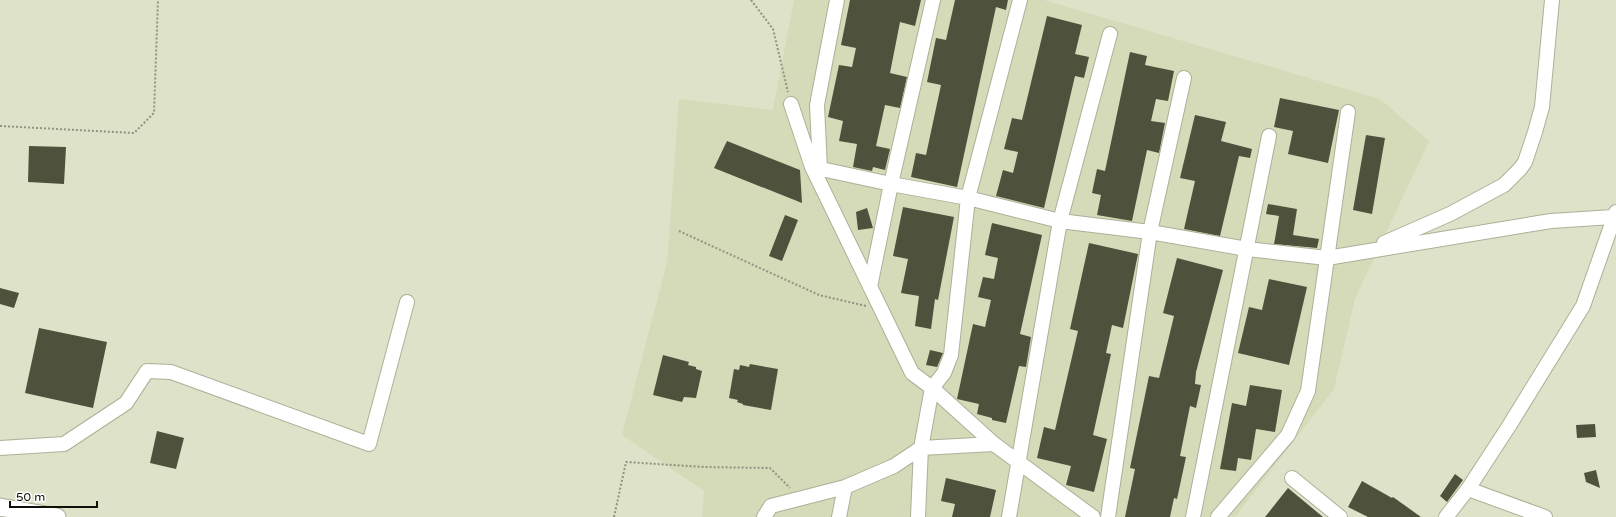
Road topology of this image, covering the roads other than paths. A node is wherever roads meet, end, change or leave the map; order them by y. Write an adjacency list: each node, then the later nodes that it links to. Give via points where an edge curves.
1 (836, 0): 10 (street, via 817,105)
2 (933, 0): 11 (street)
3 (1020, 0): 12 (street)
4 (1552, 0): 17 (street, via 1542,107 1525,162 1520,169 1504,185 1450,214)
5 (1110, 34): 14 (street)
6 (1184, 78): 15 (street)
7 (790, 104): 10 (street)
8 (1348, 112): 18 (street)
9 (1269, 136): 16 (street)
10 (816, 168): 11 (street); 19 (street)
11 (891, 184): 12 (street); 19 (street)
12 (968, 198): 14 (street); 21 (street, via 951,355 944,373)
13 (1615, 215): 17 (street, via 1551,221); 28 (street, via 1583,306 1510,426)
14 (1060, 221): 15 (street); 25 (street)
15 (1150, 232): 16 (street); 36 (street)
16 (1247, 249): 18 (street); 37 (street)
17 (1364, 252): 18 (street)
18 (1327, 258): 38 (street, via 1308,391 1288,435)
19 (870, 287): 21 (street, via 912,373)
20 (407, 302): 23 (street, via 369,444 170,372 147,372 126,403 64,444)
21 (932, 388): 22 (street); 24 (street)
22 (994, 444): 24 (street); 25 (street)
23 (0, 448)
24 (921, 448): 27 (street, via 894,466); 33 (street)
25 (1019, 463): 34 (street); 35 (street)
26 (1292, 478): 39 (street)
27 (846, 487): 31 (street, via 771,506); 32 (street)
28 (1468, 489): 40 (street); 41 (street)
29 (18, 513): 30 (main road)
30 (57, 517)
31 (764, 517)
32 (839, 517)
33 (918, 517)
34 (1009, 517)
35 (1093, 517)
36 (1108, 517)
37 (1193, 517)
38 (1218, 517)
39 (1340, 517)
40 (1446, 517)
41 (1546, 517)

